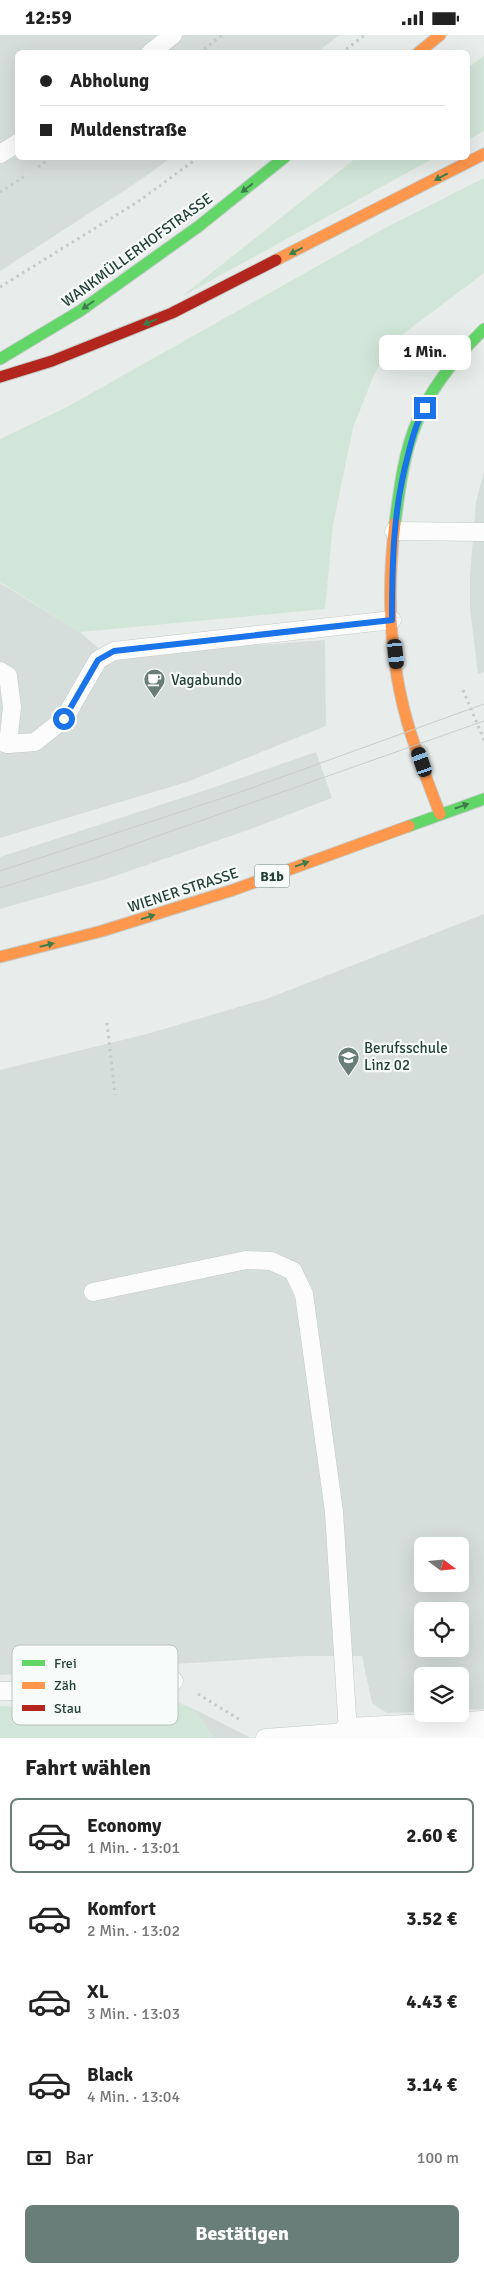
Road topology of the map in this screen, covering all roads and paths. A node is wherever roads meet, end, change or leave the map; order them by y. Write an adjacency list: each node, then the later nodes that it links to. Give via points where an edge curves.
1 (173, 35): 5 (lane)
2 (222, 35): 6 (path)
3 (365, 35): 7 (path)
4 (440, 35): 8 (main road)
5 (154, 50)
6 (203, 50)
7 (345, 50)
8 (422, 50)
9 (15, 145): 10 (lane)
10 (0, 154)
11 (484, 154): 17 (main road, one-way to 17, via 172,313 52,361)
12 (195, 160): 14 (path, via 139,201)
13 (281, 160): 16 (main road, WANKMÜLLERHOFSTRASSE, one-way to 16, via 199,226 96,299)
14 (0, 287)
15 (484, 329): 18 (main road, via 441,381 417,422 402,477)
16 (0, 359)
17 (0, 377)
18 (394, 531): 19 (lane); 20 (main road)
19 (484, 532)
20 (392, 620): 24 (lane, via 114,651 98,660 64,719 35,742); 26 (main road, via 399,688)
21 (0, 671): 24 (lane, via 8,676 12,707)
22 (463, 691): 23 (path)
23 (484, 740)
24 (4, 743)
25 (484, 799): 26 (main road, WIENER STRASSE / B1b, one-way to 25)
26 (440, 814): 27 (main road, WIENER STRASSE / B1b, one-way to 26, via 102,931 233,890)
27 (0, 957)
28 (107, 1023): 29 (path)
29 (116, 1095)
30 (93, 1293): 33 (lane, via 246,1260 271,1261 293,1271 304,1294 334,1511)
31 (178, 1683): 34 (path, via 222,1707)
32 (484, 1725): 33 (street)
33 (348, 1732): 34 (lane)
34 (265, 1737)

